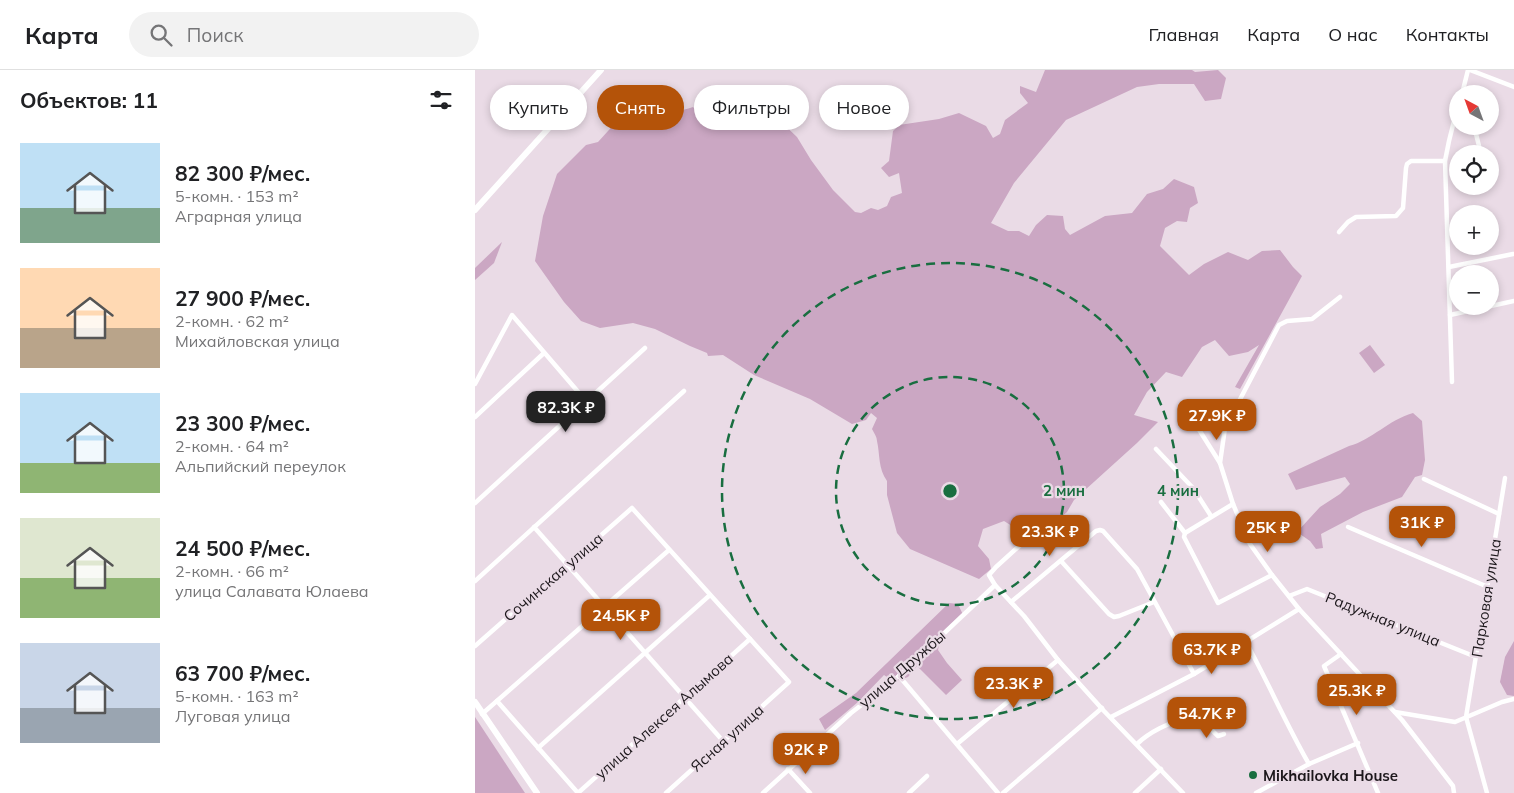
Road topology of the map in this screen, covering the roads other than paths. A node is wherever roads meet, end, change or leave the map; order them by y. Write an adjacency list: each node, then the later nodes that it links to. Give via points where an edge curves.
1 (601, 70): 7 (main road)
2 (1469, 70): 3 (street); 4 (street)
3 (1464, 85)
4 (1514, 87)
5 (1450, 135): 6 (street)
6 (1445, 161): 8 (street, via 1411,161 1406,168 1400,213 1396,216 1356,217); 11 (street)
7 (475, 210)
8 (1339, 232)
9 (1513, 254): 10 (street)
10 (1459, 265)
11 (1449, 267)
12 (1340, 297): 24 (street, via 1312,319 1287,321 1279,325 1225,428)
13 (1514, 301): 14 (street)
14 (1450, 316): 17 (street)
15 (645, 348): 20 (street)
16 (544, 352): 18 (street, via 512,315); 20 (street); 21 (street)
17 (1452, 382)
18 (475, 384)
19 (684, 391): 32 (street)
20 (586, 401): 28 (street)
21 (475, 417)
22 (1198, 428): 24 (street)
23 (1156, 449): 31 (street, via 1193,488)
24 (1220, 463): 29 (street)
25 (1505, 478): 30 (street, Парковая улица)
26 (1424, 479): 30 (street)
27 (1161, 502): 34 (street)
28 (475, 504)
29 (1233, 504): 31 (street); 39 (street, via 1250,544)
30 (1499, 514): 42 (street, Парковая улица)
31 (1211, 516): 34 (street)
32 (534, 527): 38 (street); 40 (street)
33 (1348, 527): 42 (street)
34 (1185, 533): 39 (street, via 1184,538 1218,603)
35 (1028, 538): 41 (street, via 996,566 989,576)
36 (669, 550): 38 (street, Сочинская улица, via 632,508); 43 (street); 47 (street)
37 (1061, 561): 45 (street); 46 (street, via 1113,617); 46 (street, via 1100,530 1103,531 1137,569)
38 (568, 565): 47 (street); 51 (street, Сочинская улица)
39 (1272, 575): 44 (street)
40 (475, 581)
41 (995, 585): 45 (street); 57 (street, улица Дружбы)
42 (1488, 587): 54 (street, Парковая улица)
43 (710, 595): 49 (street); 52 (street)
44 (1289, 596): 48 (street); 54 (street, Радужная улица, via 1307,589)
45 (1011, 602): 55 (street)
46 (1154, 602): 56 (street)
47 (604, 607): 52 (street); 60 (street)
48 (1299, 609): 50 (street); 53 (street)
49 (750, 639): 58 (street, улица Алексея Алымова); 70 (street, Ясная улица, via 789,682)
50 (1246, 642): 56 (street); 75 (street)
51 (475, 646)
52 (645, 653): 58 (street); 74 (street)
53 (1341, 654): 64 (street); 71 (street, via 1324,666)
54 (1476, 657): 68 (street, Парковая улица)
55 (1058, 660): 62 (street); 72 (street)
56 (1194, 674): 67 (street)
57 (899, 676): 72 (street); 76 (street, улица Дружбы)
58 (684, 698): 70 (street); 81 (street, улица Алексея Алымова)
59 (1514, 699): 68 (street)
60 (497, 701): 65 (street); 74 (street)
61 (475, 702): 65 (main road)
62 (1102, 708): 67 (street); 87 (street)
63 (1209, 708): 66 (street)
64 (1395, 712): 68 (street, via 1455,722); 92 (street, via 1453,786)
65 (482, 714): 80 (main road)
66 (1195, 714): 69 (street, via 1215,735); 73 (street, via 1145,736)
67 (1111, 717): 73 (street)
68 (1466, 717): 93 (street)
69 (1224, 734)
70 (723, 741): 82 (street, Ясная улица)
71 (1357, 743): 75 (street); 91 (street)
72 (957, 744): 86 (street)
73 (1137, 744): 77 (street)
74 (538, 748): 81 (street)
75 (1309, 764): 79 (street)
76 (788, 769): 83 (street, улица Дружбы); 84 (street)
77 (1161, 769): 88 (street); 89 (street)
78 (927, 776): 85 (street)
79 (1264, 791): 90 (street)
80 (537, 793)
81 (578, 793)
82 (667, 793)
83 (763, 793)
84 (810, 793)
85 (909, 793)
86 (998, 793)
87 (1003, 793)
88 (1135, 793)
89 (1183, 793)
90 (1256, 793)
91 (1378, 793)
92 (1454, 793)
93 (1487, 793)

